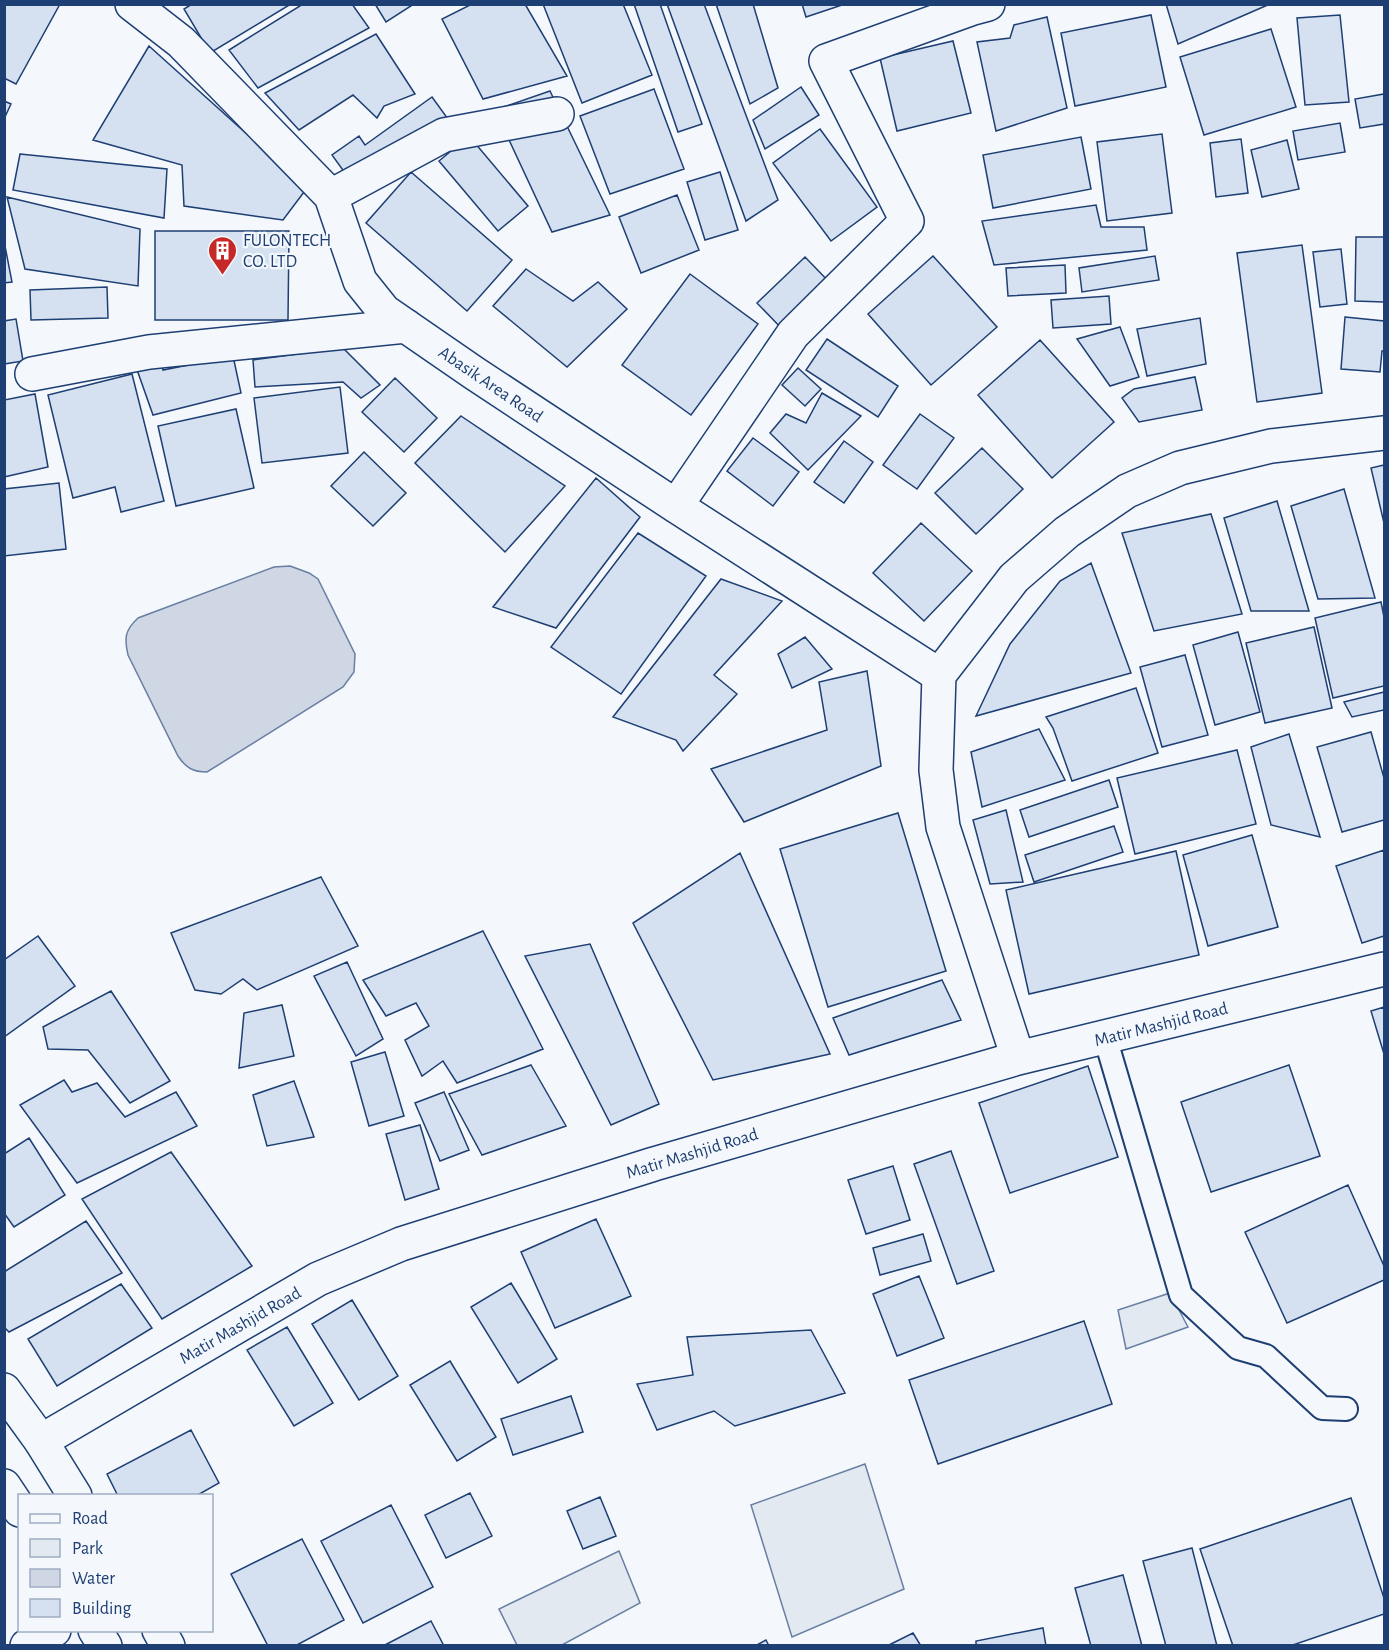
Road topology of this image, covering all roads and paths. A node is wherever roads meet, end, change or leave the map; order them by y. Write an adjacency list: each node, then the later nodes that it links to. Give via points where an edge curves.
1 (132, 4): 4 (street, Abasik Area Road, via 181,42)
2 (988, 4): 8 (street, via 826,61 907,221 793,334)
3 (557, 114): 4 (street, via 444,135)
4 (331, 196): 5 (street, Abasik Area Road, via 360,281 384,311)
5 (406, 326): 6 (street, via 149,352); 8 (street, Abasik Area Road)
6 (32, 374)
7 (1384, 433): 9 (street, via 1271,446 1180,468 1127,491 1067,532 1014,578)
8 (676, 507): 9 (street, Abasik Area Road)
9 (939, 675): 12 (street, via 936,770 943,827)
10 (1384, 969): 11 (street, Matir Mashjid Road)
11 (1105, 1037): 12 (street, Matir Mashjid Road); 14 (lane, via 1181,1295 1238,1348 1266,1356 1322,1408)
12 (1018, 1058): 15 (street, Matir Mashjid Road, via 654,1164 401,1244 318,1279)
13 (4, 1390): 15 (street)
14 (1346, 1409)
15 (41, 1441): 17 (street)
16 (4, 1486): 18 (street)
17 (74, 1494)
18 (18, 1507)
19 (51, 1632): 22 (street)
20 (96, 1632): 23 (street)
21 (160, 1632): 24 (street)
22 (27, 1646)
23 (105, 1646)
24 (168, 1646)

